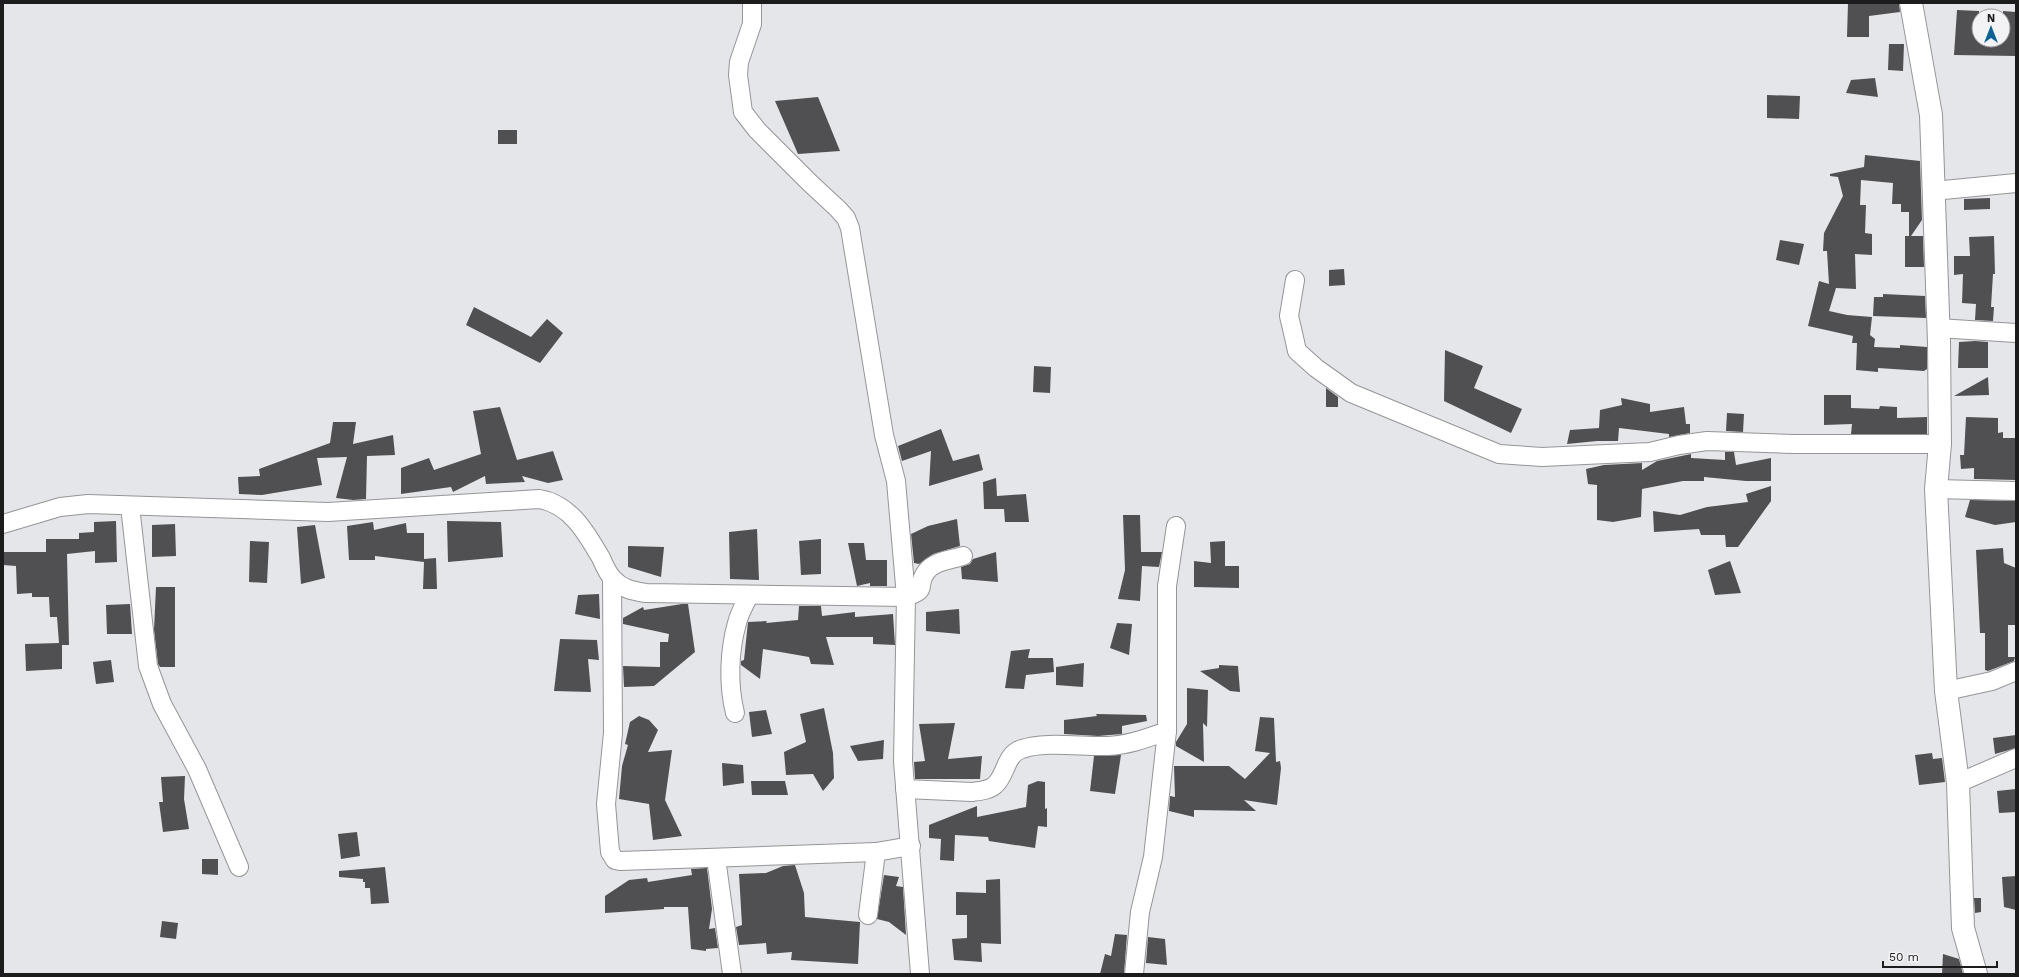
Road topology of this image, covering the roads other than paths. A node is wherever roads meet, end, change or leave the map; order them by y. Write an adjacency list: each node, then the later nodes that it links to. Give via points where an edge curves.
1 (752, 3): 17 (street, via 752,24 739,62 738,75 743,112 762,135 838,208 850,228 884,434 896,481)
2 (1911, 3): 4 (street, via 1931,115)
3 (2016, 183): 4 (street)
4 (1933, 191): 6 (street)
5 (1295, 280): 8 (street, via 1289,316 1297,351 1316,368 1351,393 1499,454 1542,457 1650,452 1707,441)
6 (1938, 328): 7 (street); 8 (street)
7 (2016, 333)
8 (1940, 444): 9 (street)
9 (1936, 489): 10 (street); 19 (street)
10 (2016, 491)
11 (130, 506): 12 (street, via 60,507); 15 (street, via 328,512 539,499 552,501 562,507 580,525); 28 (street, via 148,666 162,704 197,769)
12 (3, 524)
13 (1176, 526): 21 (street, via 1167,586)
14 (962, 556): 17 (street, via 934,565 923,578 918,593)
15 (612, 578): 16 (street, via 632,591 646,593); 27 (street, via 613,734 606,804 610,852 615,860 620,861)
16 (749, 594): 17 (street); 20 (street, via 737,623 731,663 731,698)
17 (906, 597): 24 (street, via 903,761)
18 (2016, 671): 19 (street, via 1992,681)
19 (1946, 691): 23 (street)
20 (735, 713)
21 (1167, 731): 24 (street, via 1140,742 1109,746 1038,746 1021,749 1014,752 995,785 983,790 972,792); 32 (street, via 1152,858 1140,912)
22 (2016, 758): 23 (street)
23 (1958, 783): 33 (street, via 1963,928)
24 (905, 789): 25 (street)
25 (911, 846): 26 (street); 31 (street)
26 (876, 852): 27 (street); 29 (street)
27 (716, 858): 30 (street)
28 (239, 867)
29 (868, 916)
30 (732, 974)
31 (920, 974)
32 (1134, 974)
33 (1976, 974)

